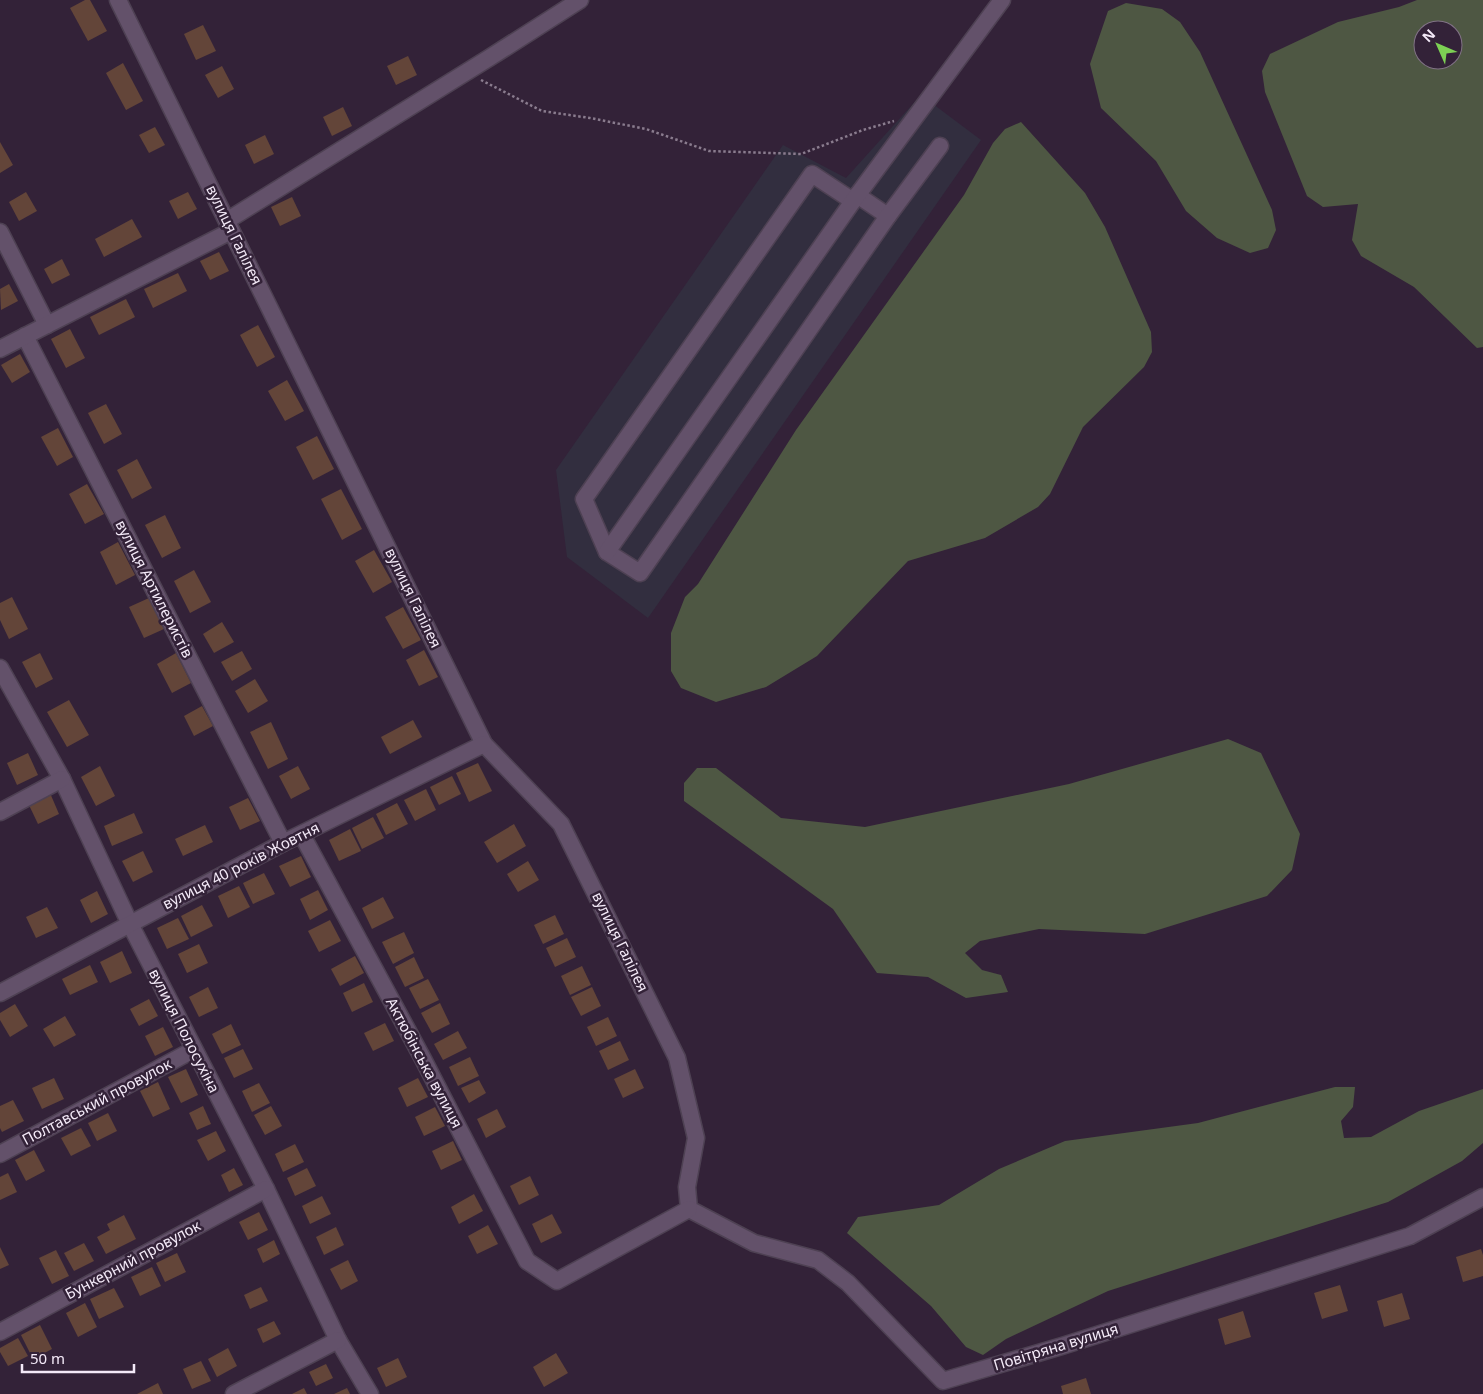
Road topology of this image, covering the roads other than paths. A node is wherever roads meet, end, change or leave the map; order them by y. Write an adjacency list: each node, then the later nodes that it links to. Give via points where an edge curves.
1 (118, 0): 7 (street, вулиця Галілея)
2 (580, 0): 7 (street)
3 (1002, 0): 5 (street)
4 (940, 146): 6 (street)
5 (855, 198): 6 (street); 12 (street); 12 (street, via 812,174 806,182 584,500)
6 (888, 216): 12 (street, via 640,574)
7 (229, 225): 9 (street); 14 (street, вулиця Галілея)
8 (0, 232): 9 (street)
9 (47, 325): 10 (street)
10 (25, 336): 11 (street); 18 (street, вулиця Артилеристів)
11 (0, 349)
12 (606, 552)
13 (0, 668): 15 (street, вулиця Полосухіна)
14 (484, 744): 17 (street, вулиця 40 років Жовтня); 25 (street, вулиця Галілея, via 561,824 677,1058 696,1138 687,1187)
15 (62, 779): 16 (street); 19 (street, вулиця Полосухіна)
16 (0, 812)
17 (302, 835): 18 (street, вулиця 40 років Жовтня); 25 (street, Актюбінська вулиця, via 424,1059 527,1261 557,1281)
18 (283, 843): 19 (street, вулиця 40 років Жовтня)
19 (130, 924): 20 (street, вулиця 40 років Жовтня); 21 (street, вулиця Полосухіна)
20 (0, 993)
21 (193, 1050): 22 (street, Полтавський провулок); 23 (street, вулиця Полосухіна)
22 (0, 1154)
23 (266, 1189): 26 (street, Бункерний провулок); 27 (street, вулиця Полосухіна)
24 (1483, 1197): 25 (street, Повітряна вулиця, via 1410,1236 944,1381 848,1282 818,1260 754,1243)
25 (689, 1209)
26 (0, 1332)
27 (338, 1340): 28 (street); 29 (street, вулиця Полосухіна)
28 (234, 1394)
29 (370, 1394)

